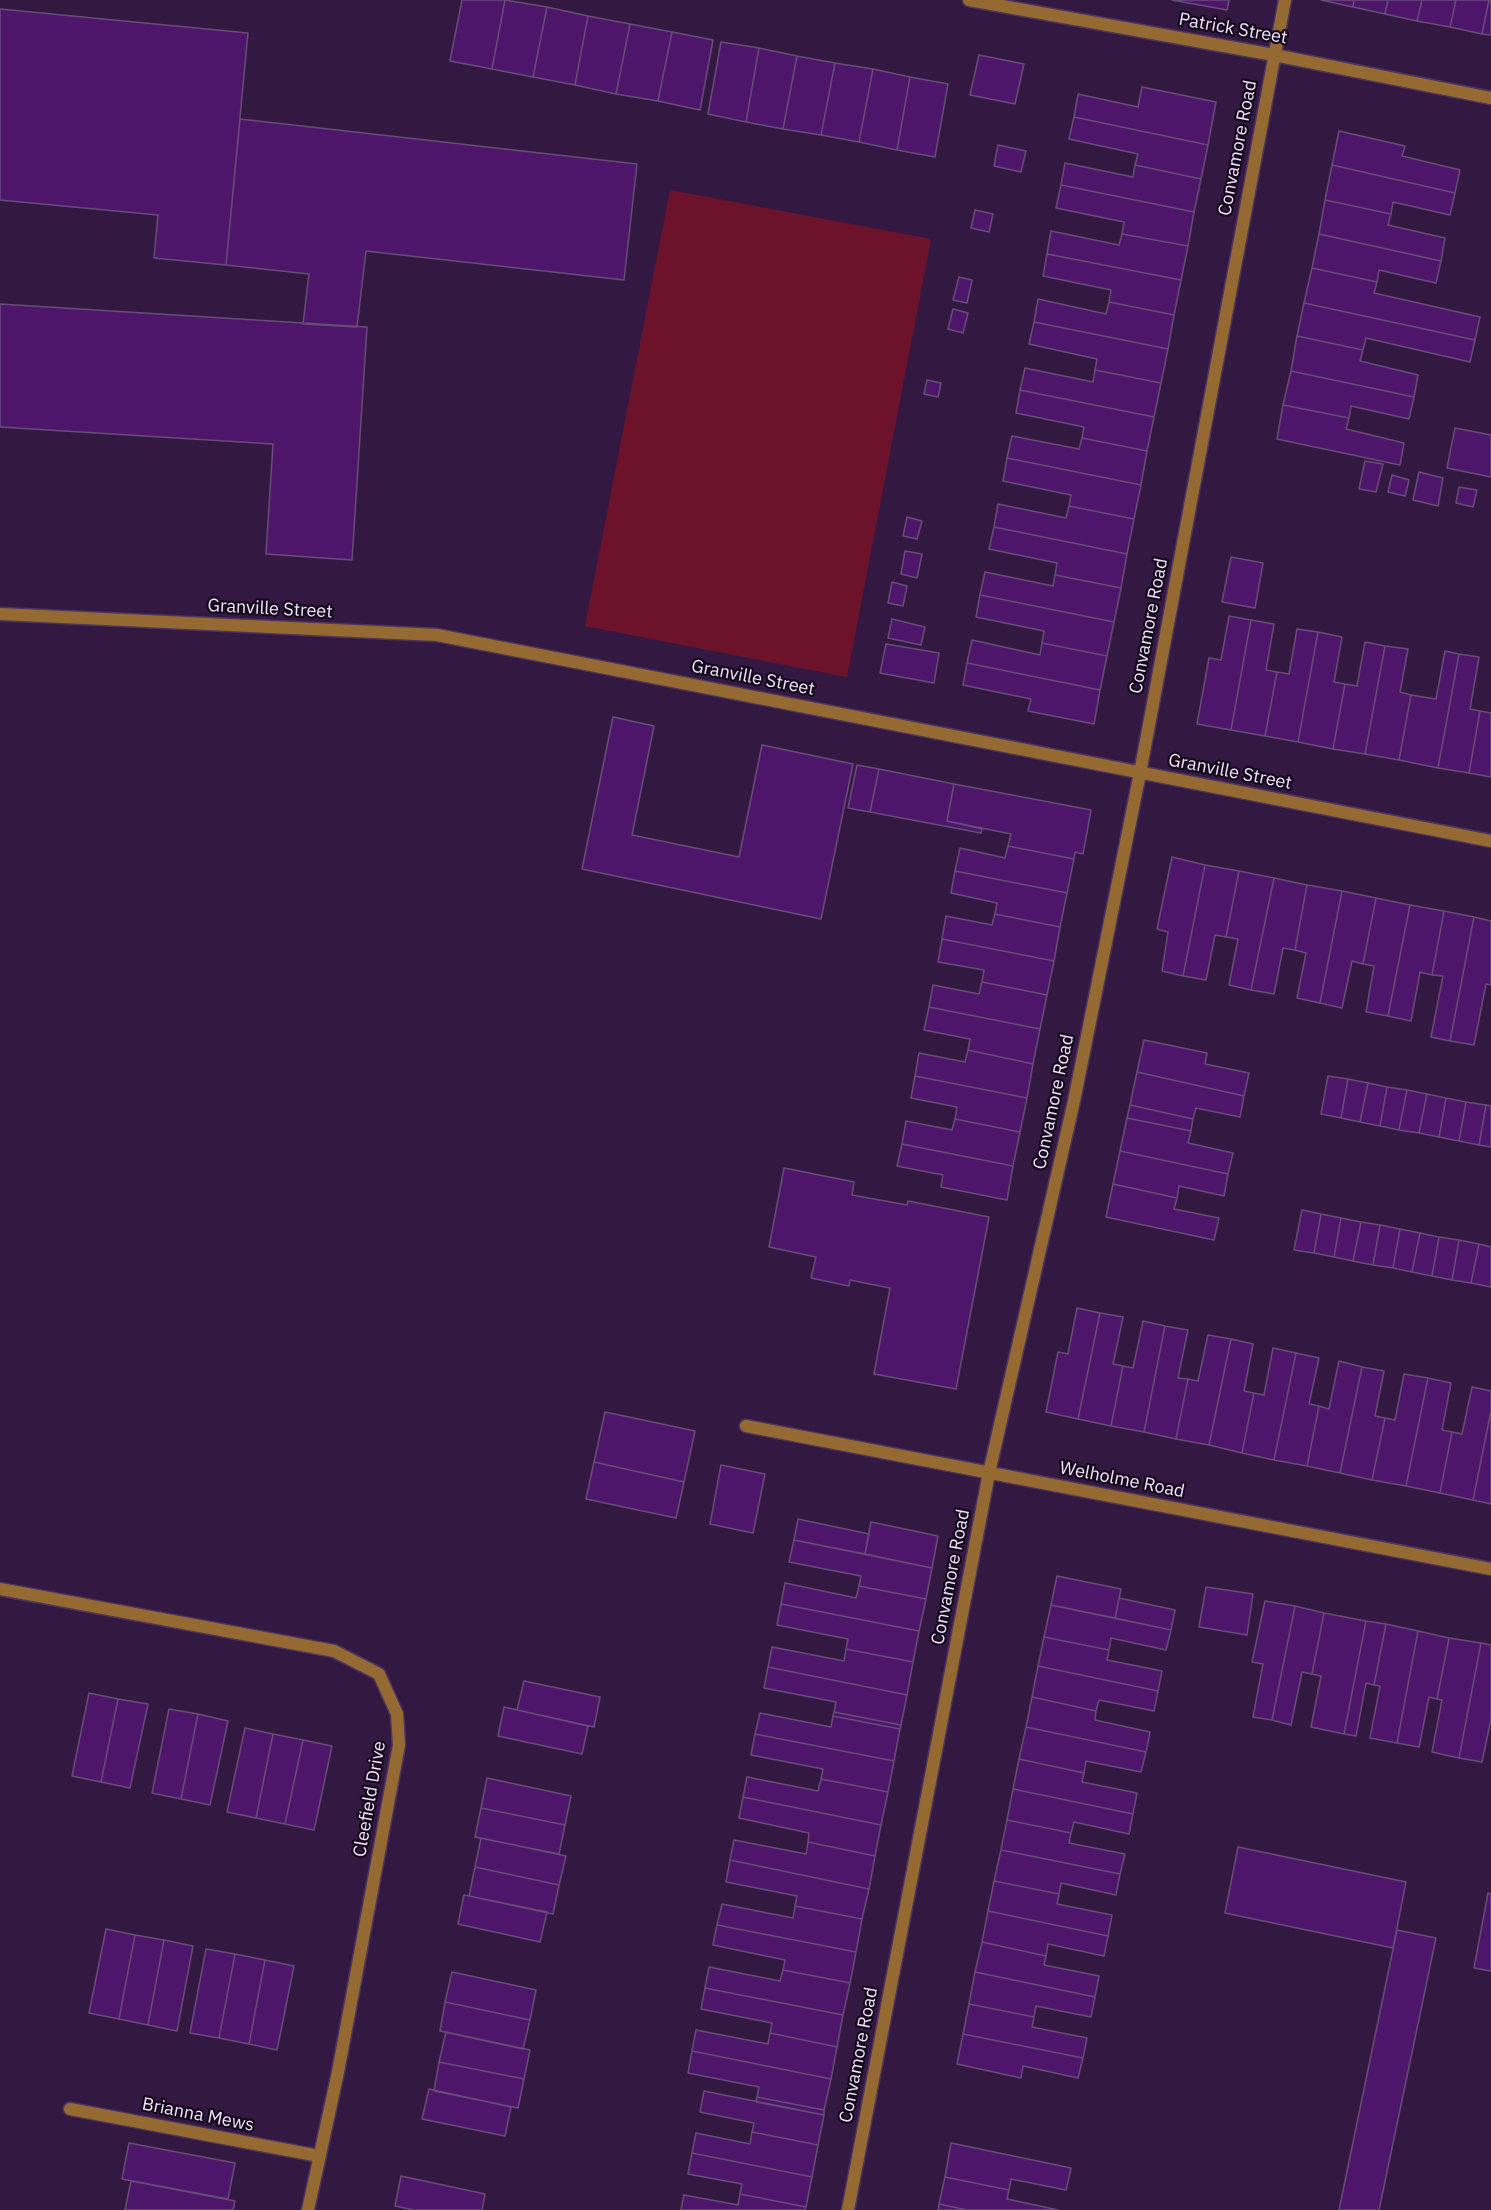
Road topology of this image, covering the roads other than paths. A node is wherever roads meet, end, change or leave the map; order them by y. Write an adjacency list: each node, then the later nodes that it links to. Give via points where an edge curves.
1 (969, 0): 3 (street, Patrick Street)
2 (1285, 0): 3 (street, Convamore Road)
3 (1274, 55): 4 (street, Patrick Street); 6 (street, Convamore Road)
4 (1491, 98)
5 (0, 614): 6 (street, Granville Street, via 437,635)
6 (1140, 773): 7 (street, Granville Street); 9 (street, Convamore Road, via 1074,1101)
7 (1491, 841)
8 (746, 1426): 9 (street, Welholme Road)
9 (989, 1473): 10 (street, Welholme Road); 15 (street, Convamore Road)
10 (1491, 1569)
11 (0, 1589): 13 (street, Cleefield Drive, via 334,1651 380,1674 398,1714 399,1745)
12 (70, 2109): 13 (street, Brianna Mews)
13 (319, 2156): 14 (street, Cleefield Drive)
14 (308, 2210)
15 (848, 2210)

